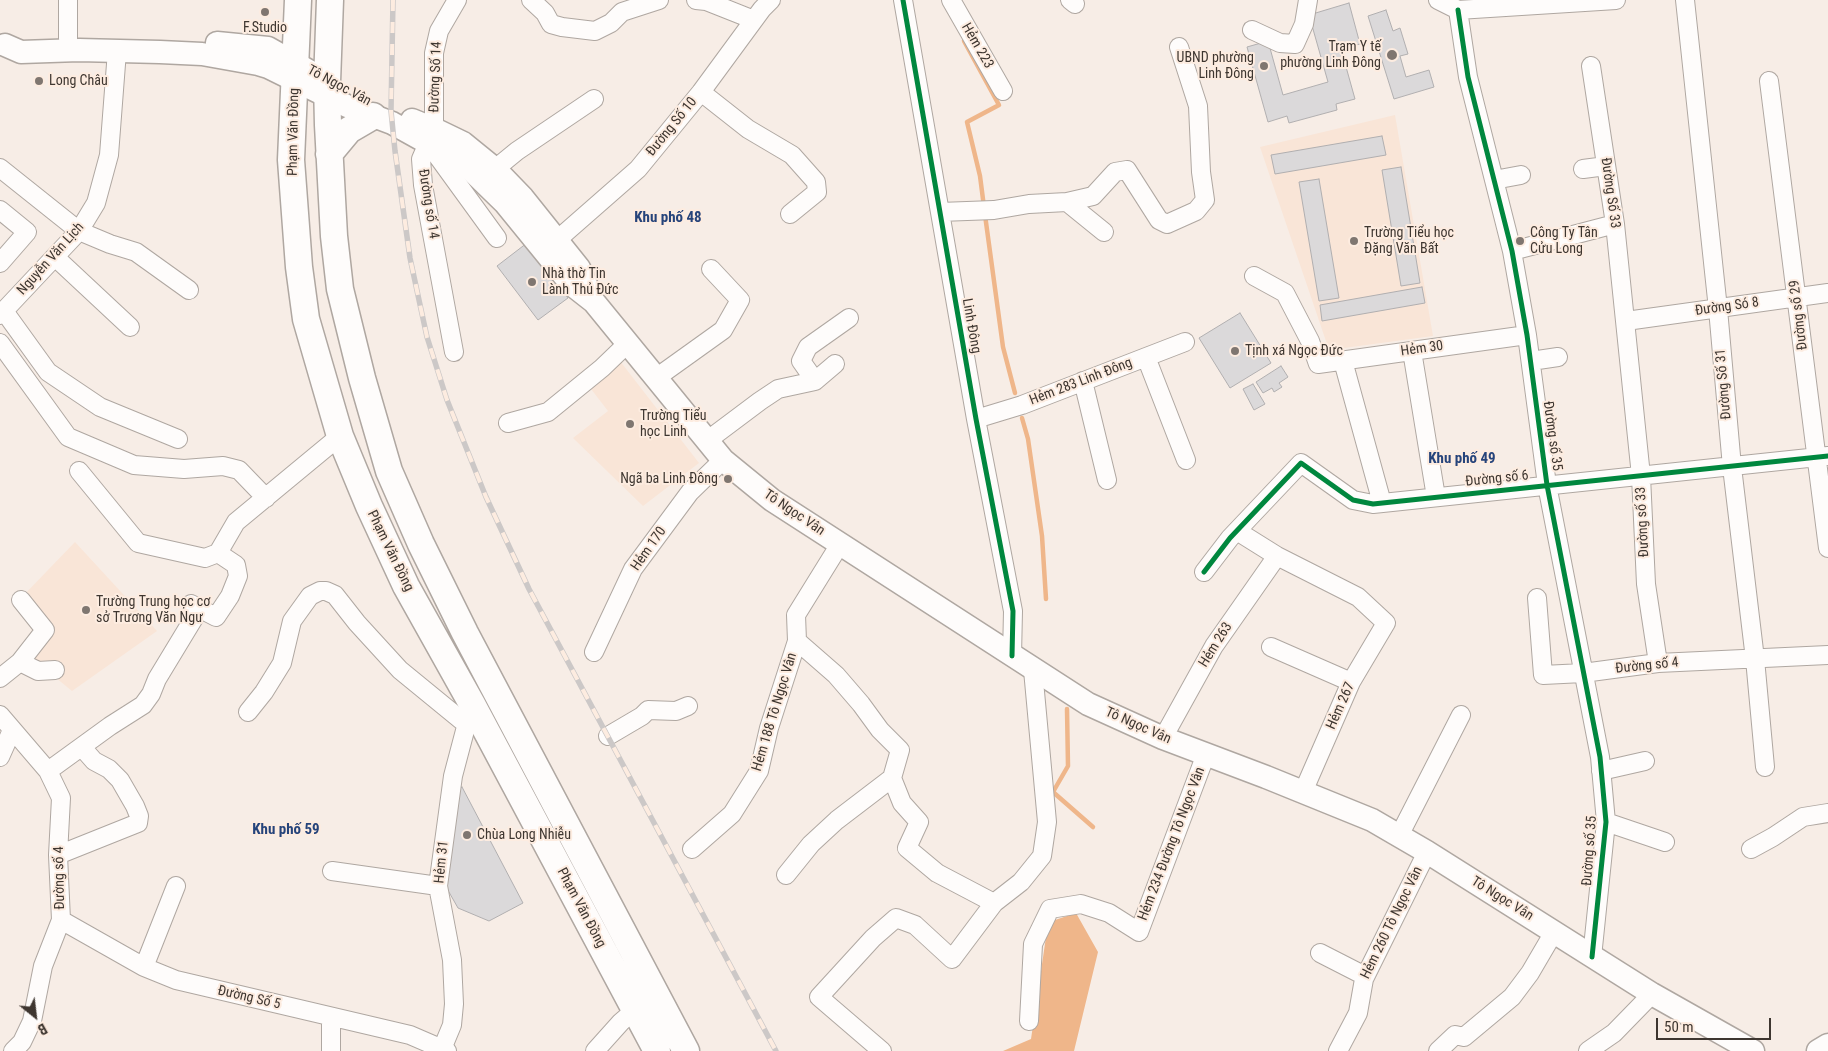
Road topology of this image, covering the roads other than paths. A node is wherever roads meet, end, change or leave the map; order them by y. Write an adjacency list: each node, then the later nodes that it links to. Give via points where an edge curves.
1 (68, 0): 19 (street)
2 (298, 0): 24 (highway, Phạm Văn Đồng)
3 (330, 0): 26 (highway, Phạm Văn Đồng)
4 (457, 0): 31 (street, Đường Số 14, via 439,31 434,53)
5 (531, 0): 6 (street, via 551,24 595,31 611,23 622,12)
6 (659, 0)
7 (696, 0): 17 (street)
8 (771, 0): 17 (street, Đường Số 10)
9 (903, 0): 41 (street, Linh Đông)
10 (951, 0): 27 (street, Hẻm 223)
11 (1308, 0): 18 (street, via 1304,24 1295,44 1280,43)
12 (1438, 0): 16 (street)
13 (1616, 0): 15 (street)
14 (1685, 0): 57 (street, Đường Số 31)
15 (1496, 4): 16 (street)
16 (1458, 10): 38 (street, Đường số 35, via 1468,77)
17 (754, 20): 28 (street, Đường Số 10)
18 (1252, 30)
19 (68, 39): 20 (main road, Tô Ngọc Vân); 24 (main road, Tô Ngọc Vân, via 166,38 268,48)
20 (2, 45): 22 (main road, Tô Ngọc Vân, via 21,52)
21 (1179, 47): 39 (street, via 1198,106 1205,200 1196,211 1167,224 1159,220 1127,170 1115,172 1093,196)
22 (117, 51): 24 (main road, Tô Ngọc Vân, via 202,54); 44 (street, Nguyễn Văn Lịch, via 109,155 96,203)
23 (1591, 66): 33 (street, Đường Số 33)
24 (295, 72): 26 (main road, Tô Ngọc Vân); 78 (highway, Phạm Văn Đồng, via 291,160 299,267 306,319)
25 (1769, 81): 55 (street, Đường số 29)
26 (328, 90): 30 (main road, Tô Ngọc Vân); 31 (main road, Tô Ngọc Vân, via 348,94); 32 (highway, Phạm Văn Đồng)
27 (1003, 91)
28 (701, 92): 42 (street, via 748,129 792,155 816,182 817,192); 47 (street, Đường Số 10, via 638,169)
29 (594, 99): 35 (street, via 517,150)
30 (373, 116): 31 (main road, Tô Ngọc Vân); 32 (highway, via 348,130)
31 (431, 136): 35 (main road, Tô Ngọc Vân, via 463,143); 46 (street, Đường số 14); 56 (main road, Tô Ngọc Vân, via 505,203 571,284); 67 (street, Đường số 14, via 421,159 423,184)
32 (329, 154): 159 (highway, Phạm Văn Đồng, via 340,290 389,471 465,633)
33 (1606, 166): 36 (street); 43 (street, Đường Số 33)
34 (0, 168): 44 (street)
35 (495, 169): 47 (main road, Tô Ngọc Vân)
36 (1583, 169)
37 (1521, 175): 38 (street)
38 (1494, 180): 48 (street, Đường số 35)
39 (1066, 202): 41 (street); 45 (street)
40 (0, 210): 50 (street, via 27,232)
41 (940, 212): 76 (street, Linh Đông)
42 (790, 214)
43 (1615, 224): 48 (street); 60 (street, Đường Số 33)
44 (79, 231): 49 (street, Nguyễn Văn Lịch); 53 (street, via 136,252)
45 (1104, 232)
46 (497, 238)
47 (557, 240): 56 (main road, Tô Ngọc Vân, via 578,268)
48 (1512, 251): 62 (street, Đường số 35)
49 (55, 257): 58 (street, Nguyễn Văn Lịch); 61 (street)
50 (0, 263)
51 (711, 269): 73 (street, via 740,300 723,330)
52 (1254, 276): 70 (street, Hẻm 30, via 1285,293 1318,364)
53 (189, 290)
54 (1828, 293): 55 (street, Đường Só 8)
55 (1797, 298): 57 (street, Đường Só 8); 81 (street, Đường số 29)
56 (594, 302): 65 (main road, Tô Ngọc Vân)
57 (1718, 308): 60 (street, Đường Só 8); 84 (street, Đường Số 31)
58 (2, 313): 79 (street, via 48,372 100,407)
59 (849, 318): 74 (street, via 808,347 801,361)
60 (1626, 321): 86 (street, Đường số 33, via 1619,347)
61 (130, 327)
62 (1527, 334): 66 (street, Hẻm 30); 71 (street, Đường số 35)
63 (1185, 342): 68 (street, Hẻm 283 Linh Đông)
64 (0, 343): 90 (street, via 68,437 134,465 184,469 223,466 239,470)
65 (628, 343): 73 (main road, Tô Ngọc Vân); 77 (street, via 548,412)
66 (1412, 351): 70 (street, Hẻm 30); 89 (street)
67 (454, 352)
68 (1146, 357): 75 (street, Hẻm 283 Linh Đông); 83 (street)
69 (1558, 357): 71 (street)
70 (1343, 361): 91 (street)
71 (1531, 362): 88 (street, Đường số 35)
72 (835, 364): 74 (street)
73 (656, 378): 80 (main road, Tô Ngọc Vân)
74 (815, 381): 80 (street, via 778,389)
75 (1083, 381): 76 (street, Hẻm 283 Linh Đông); 87 (street)
76 (976, 419): 104 (street, Linh Đông, via 1013,611)
77 (508, 423)
78 (340, 436): 90 (street); 115 (highway, Phạm Văn Đồng, via 406,586)
79 (178, 439)
80 (708, 440): 82 (main road, Tô Ngọc Vân)
81 (1822, 456): 84 (street, Đường số 6); 94 (street, Đường số 29)
82 (724, 460): 93 (main road, Tô Ngọc Vân, via 772,500); 102 (street, Hẻm 170, via 690,492 633,569)
83 (1186, 460)
84 (1732, 467): 86 (street, Đường số 6); 105 (street, Đường Số 31)
85 (78, 472): 95 (street, via 138,544 205,558)
86 (1641, 476): 88 (street, Đường số 6); 107 (street, Đường số 33, via 1646,584)
87 (1107, 480)
88 (1547, 485): 89 (street, Đường số 6); 110 (street, Đường số 35)
89 (1436, 497): 91 (street, Đường số 6)
90 (266, 498): 95 (street, via 236,522)
91 (1382, 503): 92 (street, Đường số 6, via 1353,500 1301,463)
92 (1237, 531): 96 (street); 97 (street)
93 (840, 544): 100 (street, Hẻm 188 Tô Ngọc Vân, via 796,615); 104 (main road, Tô Ngọc Vân)
94 (1828, 548)
95 (218, 553): 121 (street, via 236,565 238,576 216,617 195,606 143,705)
96 (1276, 556): 112 (street, Hẻm 267, via 1358,597 1386,623); 120 (street, Hẻm 263, via 1214,646)
97 (1204, 572)
98 (1537, 598): 110 (street, Đường số 4, via 1543,675)
99 (21, 600): 106 (street, via 46,630)
100 (797, 641): 128 (street, via 836,675 900,750); 134 (street, Hẻm 188 Tô Ngọc Vân, via 759,771 732,814)
101 (1271, 647): 112 (street)
102 (594, 652)
103 (1828, 655): 105 (street, Đường số 4)
104 (1012, 656): 109 (main road, Tô Ngọc Vân)
105 (1755, 659): 107 (street, Đường số 4); 125 (street, Đường Số 31)
106 (20, 662): 108 (street, via 38,671); 111 (street)
107 (1658, 663): 110 (street, Đường số 4)
108 (55, 670)
109 (1033, 670): 120 (main road, Tô Ngọc Vân, via 1088,704); 142 (street, via 1046,822 1042,856 1021,882)
110 (1583, 674): 127 (street, Đường số 35)
111 (0, 678)
112 (1351, 682): 129 (street, Hẻm 267)
113 (688, 706): 119 (street, via 676,711 648,710)
114 (248, 712): 115 (street, via 282,663 292,621 310,596 326,591 334,595 400,670)
115 (469, 714): 141 (street, Hẻm 31, via 452,776); 150 (highway, Phạm Văn Đồng)
116 (0, 715): 118 (street, Đường số 4)
117 (1462, 715): 132 (street)
118 (12, 730): 123 (street); 126 (street, Đường số 4)
119 (608, 736)
120 (1163, 738): 122 (main road, Tô Ngọc Vân)
121 (84, 746): 126 (street); 137 (street, via 94,761 120,780 135,806 138,824)
122 (1206, 754): 129 (main road, Tô Ngọc Vân); 152 (street, Hẻm 234 Đường Tô Ngọc Vân, via 1139,932 1109,913 1081,904 1050,908 1033,944)
123 (0, 757)
124 (1645, 761): 127 (street)
125 (1765, 767)
126 (48, 771): 137 (street, Đường số 4, via 61,798)
127 (1601, 771): 131 (street, Đường số 35)
128 (892, 778): 139 (street, via 837,820 811,844); 142 (street, via 902,803 919,822 907,848 937,873)
129 (1303, 792): 132 (main road, Tô Ngọc Vân, via 1372,820)
130 (1828, 813): 135 (street, via 1803,818)
131 (1606, 822): 133 (street); 146 (street, Đường số 35)
132 (1399, 836): 136 (main road, Tô Ngọc Vân)
133 (1665, 842)
134 (692, 849)
135 (1751, 849)
136 (1427, 852): 144 (main road, Tô Ngọc Vân); 148 (street, Hẻm 260 Tô Ngọc Vân)
137 (58, 855): 143 (street, Đường số 4)
138 (332, 871): 141 (street)
139 (786, 875)
140 (176, 886): 147 (street)
141 (438, 886): 155 (street, Hẻm 31, via 452,960 454,1004)
142 (994, 903): 160 (street, via 952,959 915,925 896,918 819,997)
143 (61, 920): 147 (street, Đường Số 5); 154 (street, Đường số 4, via 43,966 32,1021)
144 (1554, 932): 146 (main road, Tô Ngọc Vân); 162 (street, via 1526,980 1512,997 1464,1037 1455,1035)
145 (1320, 953): 148 (street)
146 (1592, 957): 149 (main road, Tô Ngọc Vân)
147 (144, 967): 151 (street, Đường Số 5, via 176,980)
148 (1365, 976): 161 (street, Hẻm 260 Tô Ngọc Vân, via 1358,1013)
149 (1652, 994): 163 (street, via 1614,1033); 164 (main road, Tô Ngọc Vân)
150 (635, 1010): 157 (street); 158 (highway, Phạm Văn Đồng)
151 (331, 1017): 155 (street, Đường Số 5, via 410,1035); 156 (street)
152 (1029, 1021)
153 (1828, 1045): 165 (main road)
154 (21, 1048)
155 (445, 1050)
156 (331, 1051)
157 (595, 1051)
158 (657, 1051)
159 (686, 1051)
160 (882, 1051)
161 (1338, 1051)
162 (1438, 1051)
163 (1588, 1051)
164 (1754, 1051)
165 (1818, 1051)

